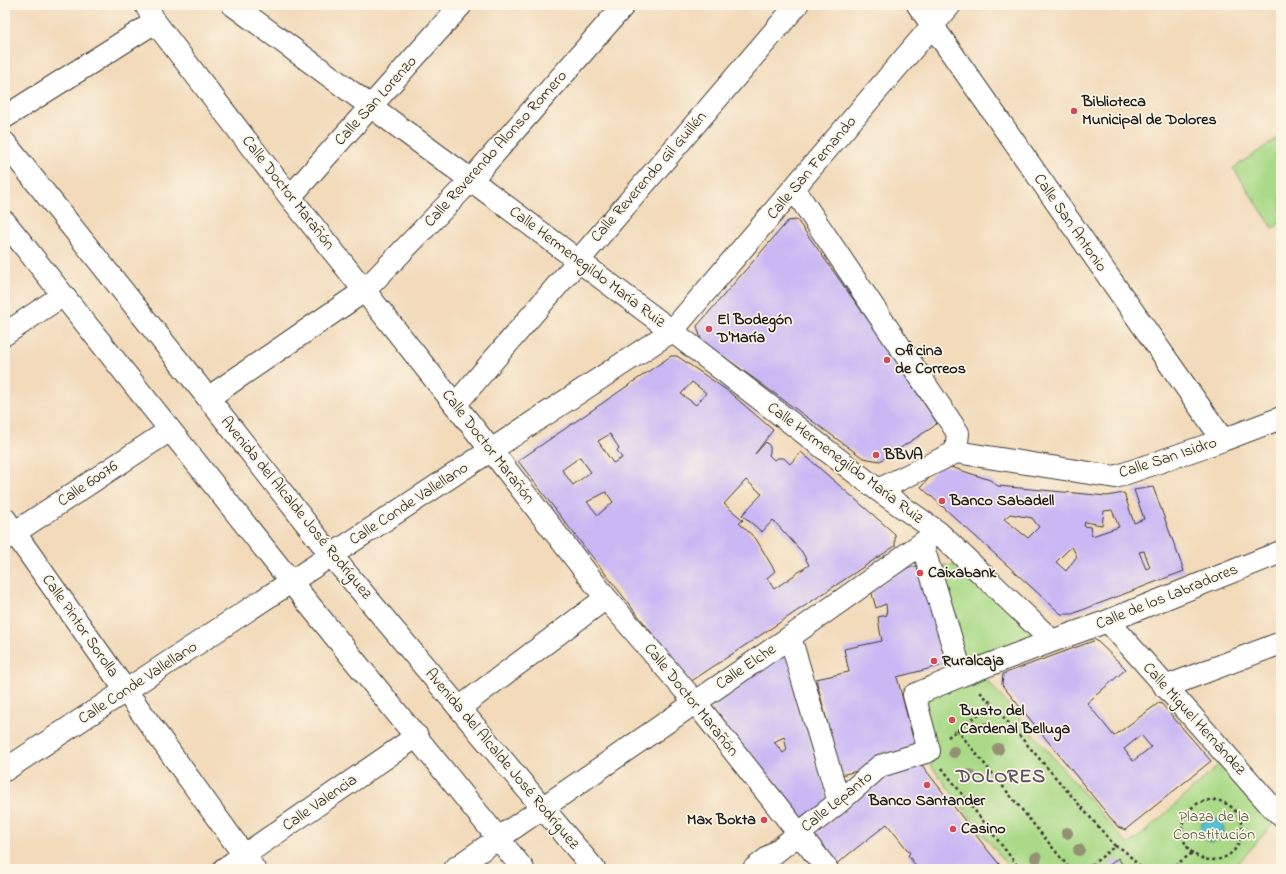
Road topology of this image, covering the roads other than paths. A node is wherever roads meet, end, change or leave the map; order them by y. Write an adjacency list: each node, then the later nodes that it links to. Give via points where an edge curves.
1 (233, 5): 9 (street, Calle Hermenegildo María Ruiz)
2 (461, 5): 9 (street, Calle San Lorenzo)
3 (624, 5): 12 (street, Calle Reverendo Alonso Romero)
4 (797, 5): 16 (street, Calle Reverendo Gil Guillén)
5 (918, 5): 8 (street, Calle San Antonio)
6 (950, 5): 8 (street, Calle San Fernando)
7 (150, 14): 10 (street, Calle Doctor Marañón); 14 (street, Calle Doctor Marañón)
8 (933, 26): 13 (street, Calle San Fernando); 25 (street, Calle San Antonio)
9 (371, 106): 12 (street, Calle Hermenegildo María Ruiz); 14 (street, Calle San Lorenzo)
10 (5, 117)
11 (5, 143): 21 (street, Avenida del Alcalde José Rodríguez)
12 (471, 180): 16 (street, Calle Hermenegildo María Ruiz); 17 (street, Calle Reverendo Alonso Romero)
13 (794, 189): 19 (street, Calle San Fernando); 27 (street, via 958,433)
14 (290, 197): 17 (street, Calle Doctor Marañón)
15 (5, 222): 18 (street)
16 (578, 260): 19 (street, Calle Hermenegildo María Ruiz); 22 (street, Calle Reverendo Gil Guillén)
17 (364, 291): 21 (street); 22 (street, Calle Doctor Marañón)
18 (63, 295): 20 (street); 24 (street)
19 (672, 331): 26 (street, Calle Conde Vallellano); 28 (street, Calle Hermenegildo María Ruiz)
20 (5, 334)
21 (208, 398): 32 (street, Avenida del Alcalde José Rodríguez)
22 (455, 405): 26 (street, Calle Doctor Marañón)
23 (1281, 418): 25 (street, Calle San Isidro)
24 (170, 430): 29 (street, Calle 60076); 33 (street)
25 (1223, 440): 27 (street, Calle San Isidro, via 1115,477)
26 (491, 450): 32 (street, Calle Conde Vallellano); 34 (street, Calle Doctor Marañón)
27 (956, 452): 28 (street)
28 (878, 490): 30 (street, Calle Hermenegildo María Ruiz)
29 (8, 530): 41 (street, Calle Pintor Sorolla)
30 (930, 538): 36 (street, Calle Elche); 37 (street, Calle Hermenegildo María Ruiz); 39 (street)
31 (1281, 552): 35 (street, Calle de los Labradores)
32 (331, 555): 33 (street, Calle Conde Vallellano); 43 (street, Avenida del Alcalde José Rodríguez)
33 (291, 582): 41 (street, Calle Conde Vallellano); 44 (street)
34 (606, 598): 42 (street, Calle Doctor Marañón); 43 (street)
35 (1108, 621): 37 (street, Calle de los Labradores); 40 (street, Calle Miguel Hernández)
36 (790, 637): 42 (street, Calle Elche); 47 (street)
37 (1052, 641): 39 (street, Calle de los Labradores)
38 (1281, 643): 40 (street)
39 (962, 675): 45 (street, Calle de los Labradores, via 914,696)
40 (1165, 687): 49 (street, Calle Miguel Hernández)
41 (126, 691): 46 (street, Calle Conde Vallellano); 52 (street, Calle Pintor Sorolla)
42 (695, 702): 48 (street, Calle Elche); 50 (street, Calle Doctor Marañón)
43 (459, 708): 48 (street, Avenida del Alcalde José Rodríguez)
44 (416, 736): 51 (street); 52 (street, Calle Valencia)
45 (929, 752): 47 (street, Calle Lepanto, via 880,766)
46 (5, 770)
47 (839, 802): 50 (street, Calle Lepanto)
48 (543, 807): 51 (street, Calle Elche); 56 (street, Avenida del Alcalde José Rodríguez)
49 (1278, 807)
50 (798, 834): 57 (street, Calle Lepanto); 58 (street, Calle Doctor Marañón)
51 (499, 838): 54 (street, Calle Elche); 55 (street)
52 (249, 862): 53 (street, Calle Valencia)
53 (224, 869)
54 (454, 869)
55 (523, 869)
56 (594, 869)
57 (754, 869)
58 (827, 869)

